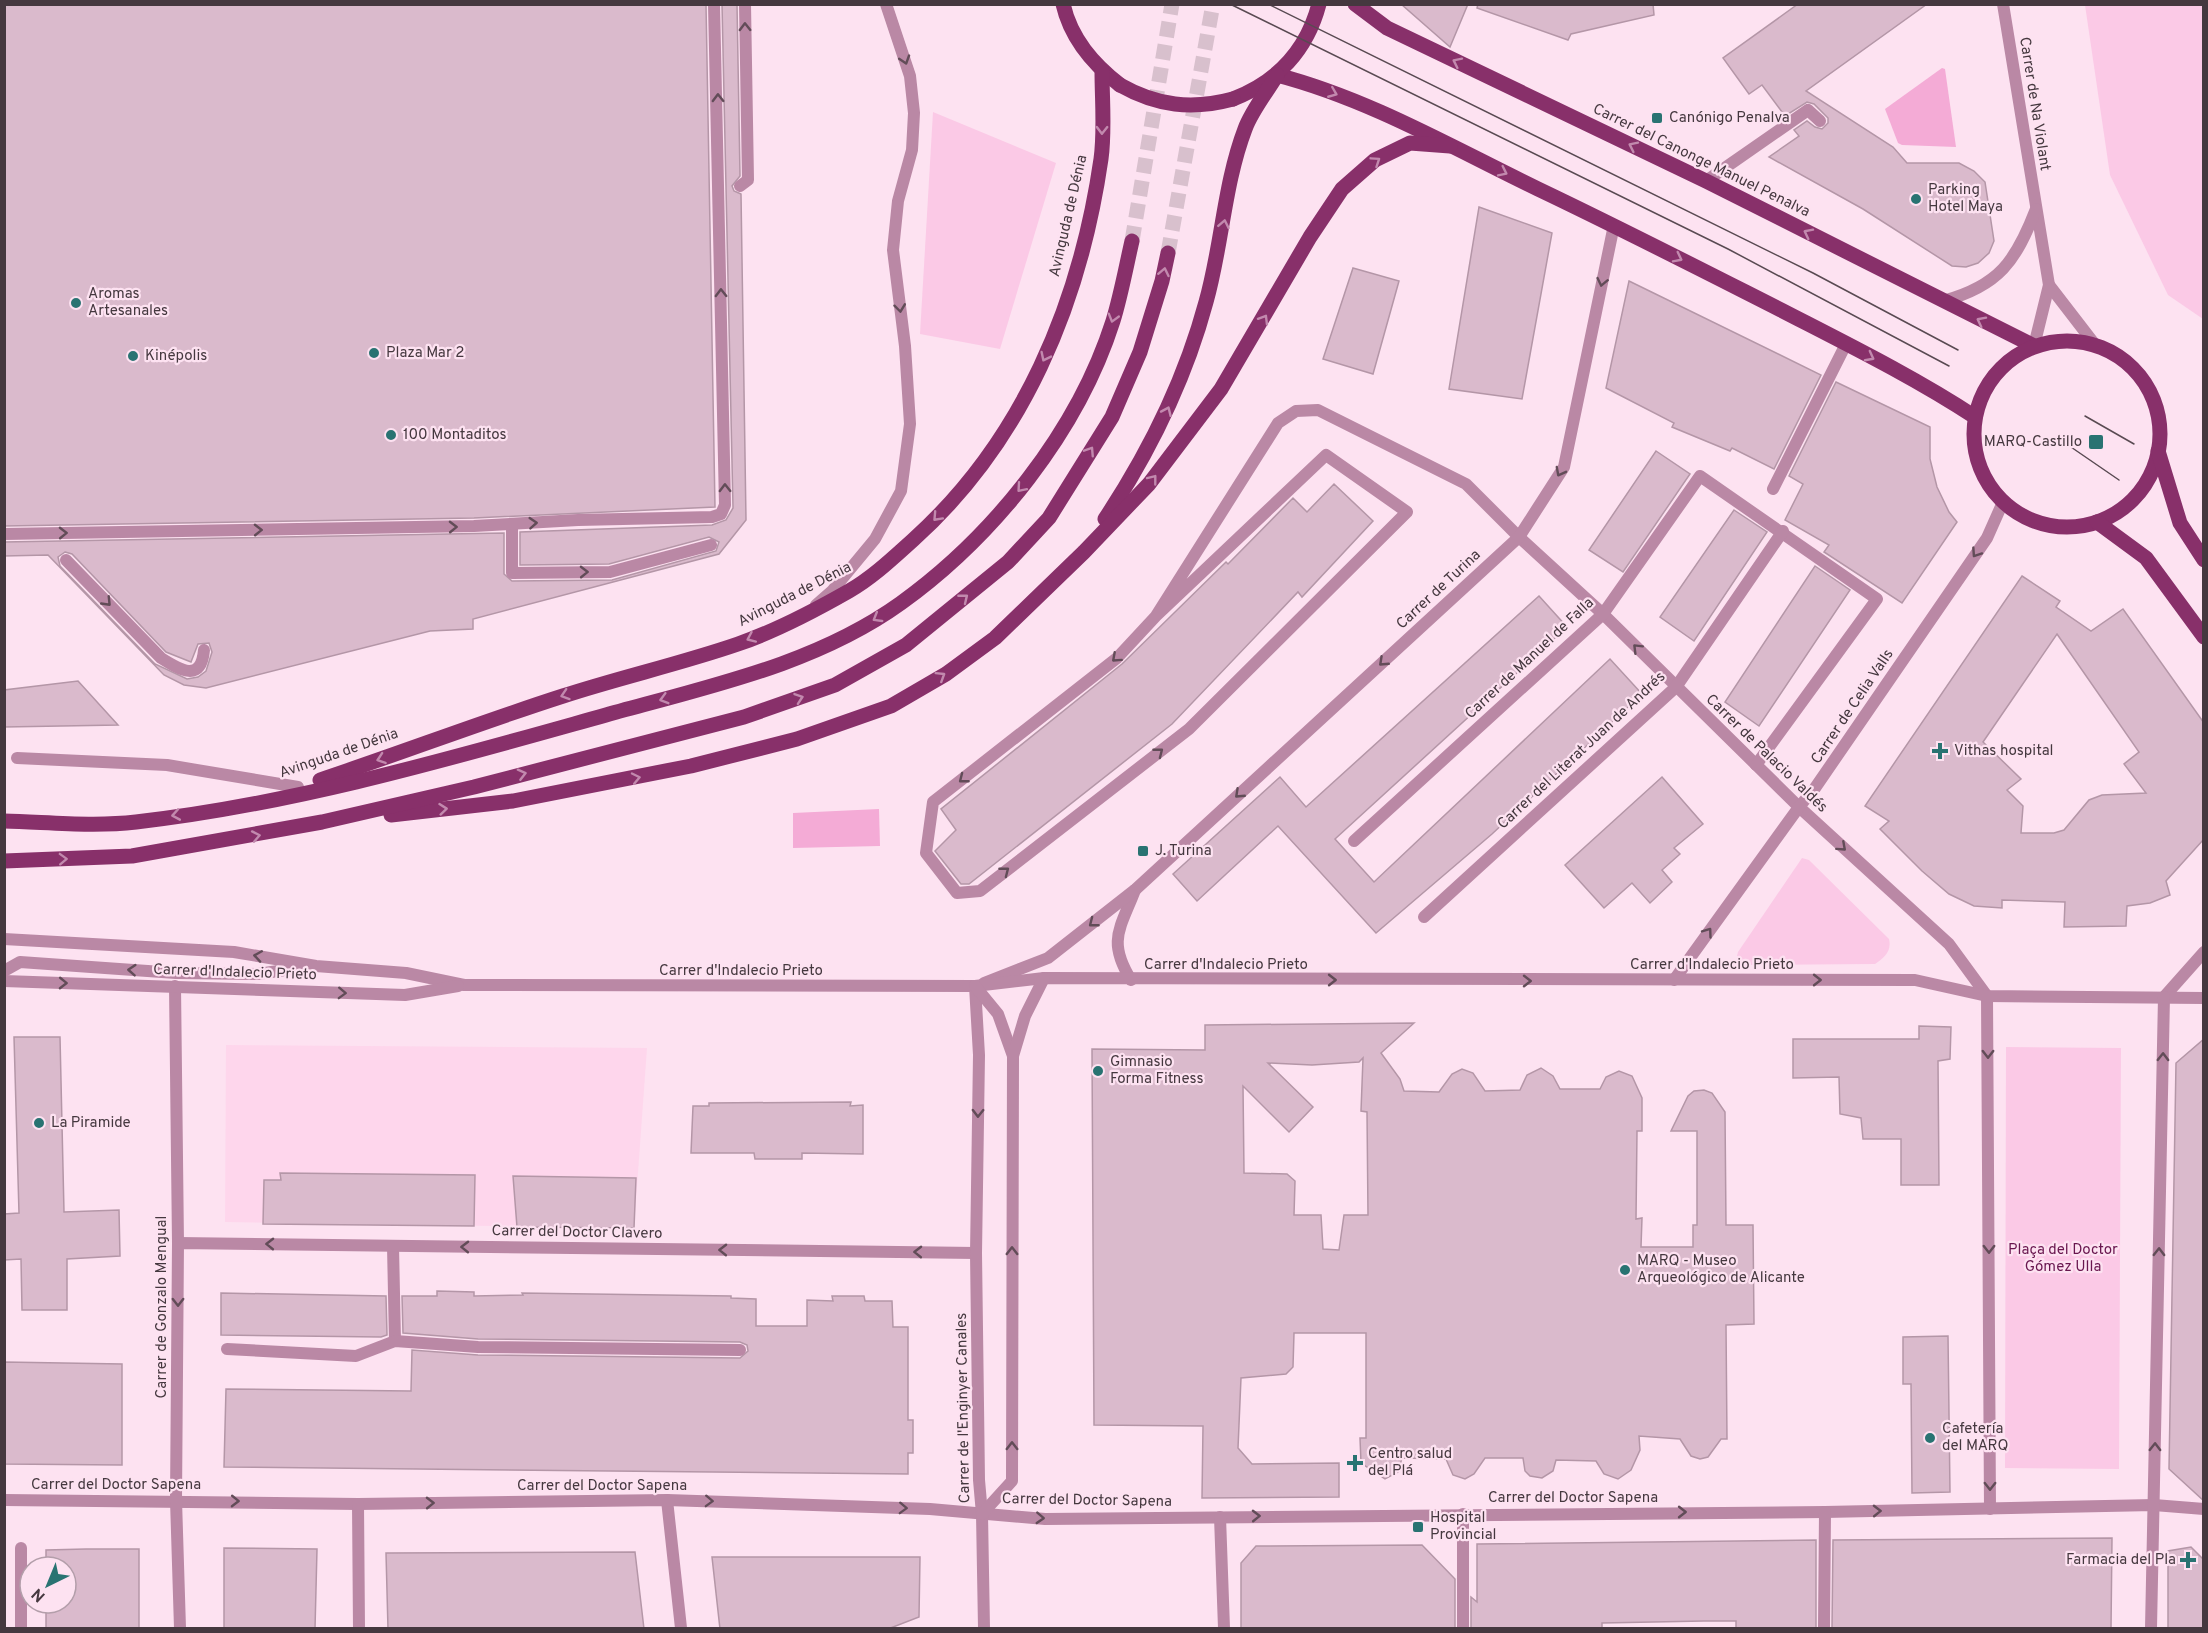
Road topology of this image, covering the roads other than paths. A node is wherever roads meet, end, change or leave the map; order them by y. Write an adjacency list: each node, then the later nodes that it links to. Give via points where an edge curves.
1 (714, 4): 28 (street, one-way to 1, via 712,517 724,509)
2 (745, 4): 13 (street, one-way to 2, via 748,180)
3 (886, 4): 36 (street, one-way to 36, via 910,76 914,113 912,150 898,201 893,250 910,424 901,491 875,539 832,591)
4 (1063, 4): 8 (main road, via 1081,48)
5 (1319, 4): 9 (main road, via 1306,40)
6 (1355, 4): 12 (main road, Carrer del Canonge Manuel Penalva, one-way to 6, via 1387,28)
7 (2002, 4): 14 (street, Carrer de Na Violant)
8 (1102, 71): 9 (main road, bridge, via 1137,95 1175,106 1233,99); 36 (main road, Avinguda de Dénia, one-way to 36, via 1101,158 1079,262 1059,329 1025,399 968,484 927,527 851,590)
9 (1277, 75): 11 (main road, one-way to 11, via 1332,92); 33 (main road, one-way to 9, via 1154,438 1183,376 1207,301 1237,152 1246,126)
10 (1820, 121): 12 (street, via 1808,110)
11 (1450, 146): 15 (main road, one-way to 15); 33 (main road, one-way to 11, via 1149,484 1221,389 1342,189 1375,160 1410,143)
12 (1706, 181): 19 (main road, Carrer del Canonge Manuel Penalva, one-way to 12)
13 (740, 186)
14 (2036, 208): 18 (street, Carrer de Na Violant); 19 (street, via 2012,261 1981,286)
15 (1614, 225): 20 (main road, one-way to 20); 31 (street, Carrer de Turina, one-way to 31, via 1564,468)
16 (1132, 241): 45 (main road, Avinguda de Dénia, one-way to 45, via 1112,322 1078,403 1036,472 989,524 900,604 853,633 796,659 720,684 447,760)
17 (1168, 253): 48 (main road, one-way to 17, via 744,717 835,685 906,645 1008,562 1050,518 1112,417 1140,352)
18 (2049, 285): 21 (street, Carrer de Na Violant); 22 (street, Carrer de Na Violant)
19 (1943, 301): 21 (main road, Carrer del Canonge Manuel Penalva, one-way to 19)
20 (1846, 344): 23 (main road, one-way to 23); 25 (street)
21 (2034, 346): 22 (main road, via 2075,341); 23 (main road, via 2007,363 1986,387)
22 (2096, 346): 24 (main road, via 2116,355 2147,387 2160,429)
23 (1975, 417): 26 (main road, via 1978,463)
24 (2158, 451): 27 (main road, via 2151,474 2138,495 2119,512); 35 (main road, via 2180,523)
25 (1773, 489)
26 (2003, 502): 27 (main road, via 2019,514 2057,526); 46 (street, Carrer de Celia Valls, one-way to 46, via 1987,538)
27 (2097, 522): 39 (main road, via 2146,558)
28 (512, 524): 30 (street, one-way to 28); 32 (street, one-way to 32, via 513,573 610,572)
29 (1783, 531): 37 (street, Carrer de Manuel de Falla, via 1700,476); 41 (street, Carrer del Literat Juan de Andrés); 43 (street, via 1877,598)
30 (4, 534)
31 (1519, 537): 37 (street, Carrer de Palacio Valdés); 38 (street, Carrer de Palacio Valdés, via 1466,484 1318,410 1296,411 1278,423); 51 (street, Carrer de Turina, one-way to 51)
32 (711, 545)
33 (1084, 552): 48 (main road, one-way to 33, via 513,801 609,784 797,739 891,706 946,674 995,638)
34 (66, 560): 40 (street, one-way to 40, via 169,663 188,672 195,670)
35 (2204, 560)
36 (805, 614): 44 (main road, Avinguda de Dénia, one-way to 44, via 740,644 563,696)
37 (1603, 614): 41 (street, Carrer de Palacio Valdés, one-way to 37); 49 (street, Carrer de Manuel de Falla)
38 (1156, 616): 38 (street, Carrer de Palacio Valdés, one-way to 38, via 1117,658 933,802 926,853 957,892 980,891 1189,729 1407,512 1326,455)
39 (2204, 637)
40 (204, 650)
41 (1676, 687): 43 (street, Carrer de Palacio Valdés); 52 (street, Carrer del Literat Juan de Andrés)
42 (16, 758): 44 (street, via 167,765)
43 (1756, 765): 46 (street, Carrer de Palacio Valdés)
44 (298, 787): 45 (main road, Avinguda de Dénia)
45 (254, 802): 47 (main road, Avinguda de Dénia, one-way to 47, via 133,822)
46 (1799, 807): 59 (street, Carrer de Celia Valls, one-way to 46); 64 (street, Carrer de Palacio Valdés, one-way to 64, via 1949,944)
47 (4, 821)
48 (322, 822): 50 (main road, one-way to 48, via 132,856)
49 (1354, 840)
50 (4, 861)
51 (1136, 889): 58 (street, Carrer de Turina, via 1116,939 1119,962); 63 (street, Carrer de Turina, one-way to 63, via 1048,958)
52 (1424, 916)
53 (4, 939): 55 (street, Carrer d'Indalecio Prieto, one-way to 53, via 234,952)
54 (2204, 952): 65 (street)
55 (316, 966): 56 (street, Carrer d'Indalecio Prieto, one-way to 56, via 258,974 211,974 20,962); 61 (street, Carrer d'Indalecio Prieto, via 406,973)
56 (4, 971)
57 (1044, 978): 58 (street, Carrer d'Indalecio Prieto); 63 (street, Carrer d'Indalecio Prieto); 67 (street, Carrer de l'Enginyer Canales, via 1025,1016)
58 (1131, 980): 59 (street, Carrer d'Indalecio Prieto, one-way to 59)
59 (1674, 980): 64 (street, Carrer d'Indalecio Prieto, one-way to 64, via 1915,980)
60 (4, 981): 62 (street, Carrer d'Indalecio Prieto, one-way to 62)
61 (464, 984): 62 (street, Carrer d'Indalecio Prieto, one-way to 61, via 405,996); 63 (street, Carrer d'Indalecio Prieto)
62 (175, 986): 68 (street, Carrer de Gonzalo Mengual)
63 (975, 986): 67 (street, Carrer de l'Enginyer Canales, via 998,1014); 70 (street, Carrer de l'Enginyer Canales, one-way to 70, via 979,1055)
64 (1988, 996): 65 (street); 79 (street, one-way to 79)
65 (2164, 997): 66 (street); 78 (street, one-way to 65)
66 (2204, 998)
67 (1013, 1056): 82 (street, Carrer de l'Enginyer Canales, one-way to 67, via 1012,1481)
68 (178, 1243): 69 (street, Carrer del Doctor Clavero, one-way to 68); 75 (street, Carrer de Gonzalo Mengual, one-way to 75)
69 (393, 1246): 70 (street, Carrer del Doctor Clavero, one-way to 69); 71 (street)
70 (976, 1253): 82 (street, Carrer de l'Enginyer Canales)
71 (394, 1341): 72 (street, via 356,1356); 73 (street, via 478,1347)
72 (227, 1349)
73 (740, 1350)
74 (4, 1500): 75 (street, Carrer del Doctor Sapena)
75 (176, 1500): 77 (street, Carrer del Doctor Sapena, one-way to 77); 88 (street, Carrer de Gonzalo Mengual)
76 (667, 1500): 77 (street, Carrer del Doctor Sapena, one-way to 76); 82 (street, Carrer del Doctor Sapena, one-way to 82); 90 (street)
77 (358, 1504): 89 (street)
78 (2154, 1505): 79 (street); 80 (street); 94 (street)
79 (1990, 1509): 81 (street, Carrer del Doctor Sapena, one-way to 79)
80 (2203, 1510)
81 (1825, 1512): 83 (street, Carrer del Doctor Sapena, one-way to 81); 93 (street)
82 (982, 1514): 84 (street, Carrer del Doctor Sapena, one-way to 84, via 1045,1519); 86 (street)
83 (1463, 1514): 84 (street, Carrer del Doctor Sapena, one-way to 83); 92 (street)
84 (1220, 1517): 91 (street)
85 (21, 1548): 87 (street)
86 (983, 1628)
87 (21, 1629)
88 (180, 1629)
89 (359, 1629)
90 (681, 1629)
91 (1224, 1629)
92 (1463, 1629)
93 (1824, 1629)
94 (2151, 1629)

